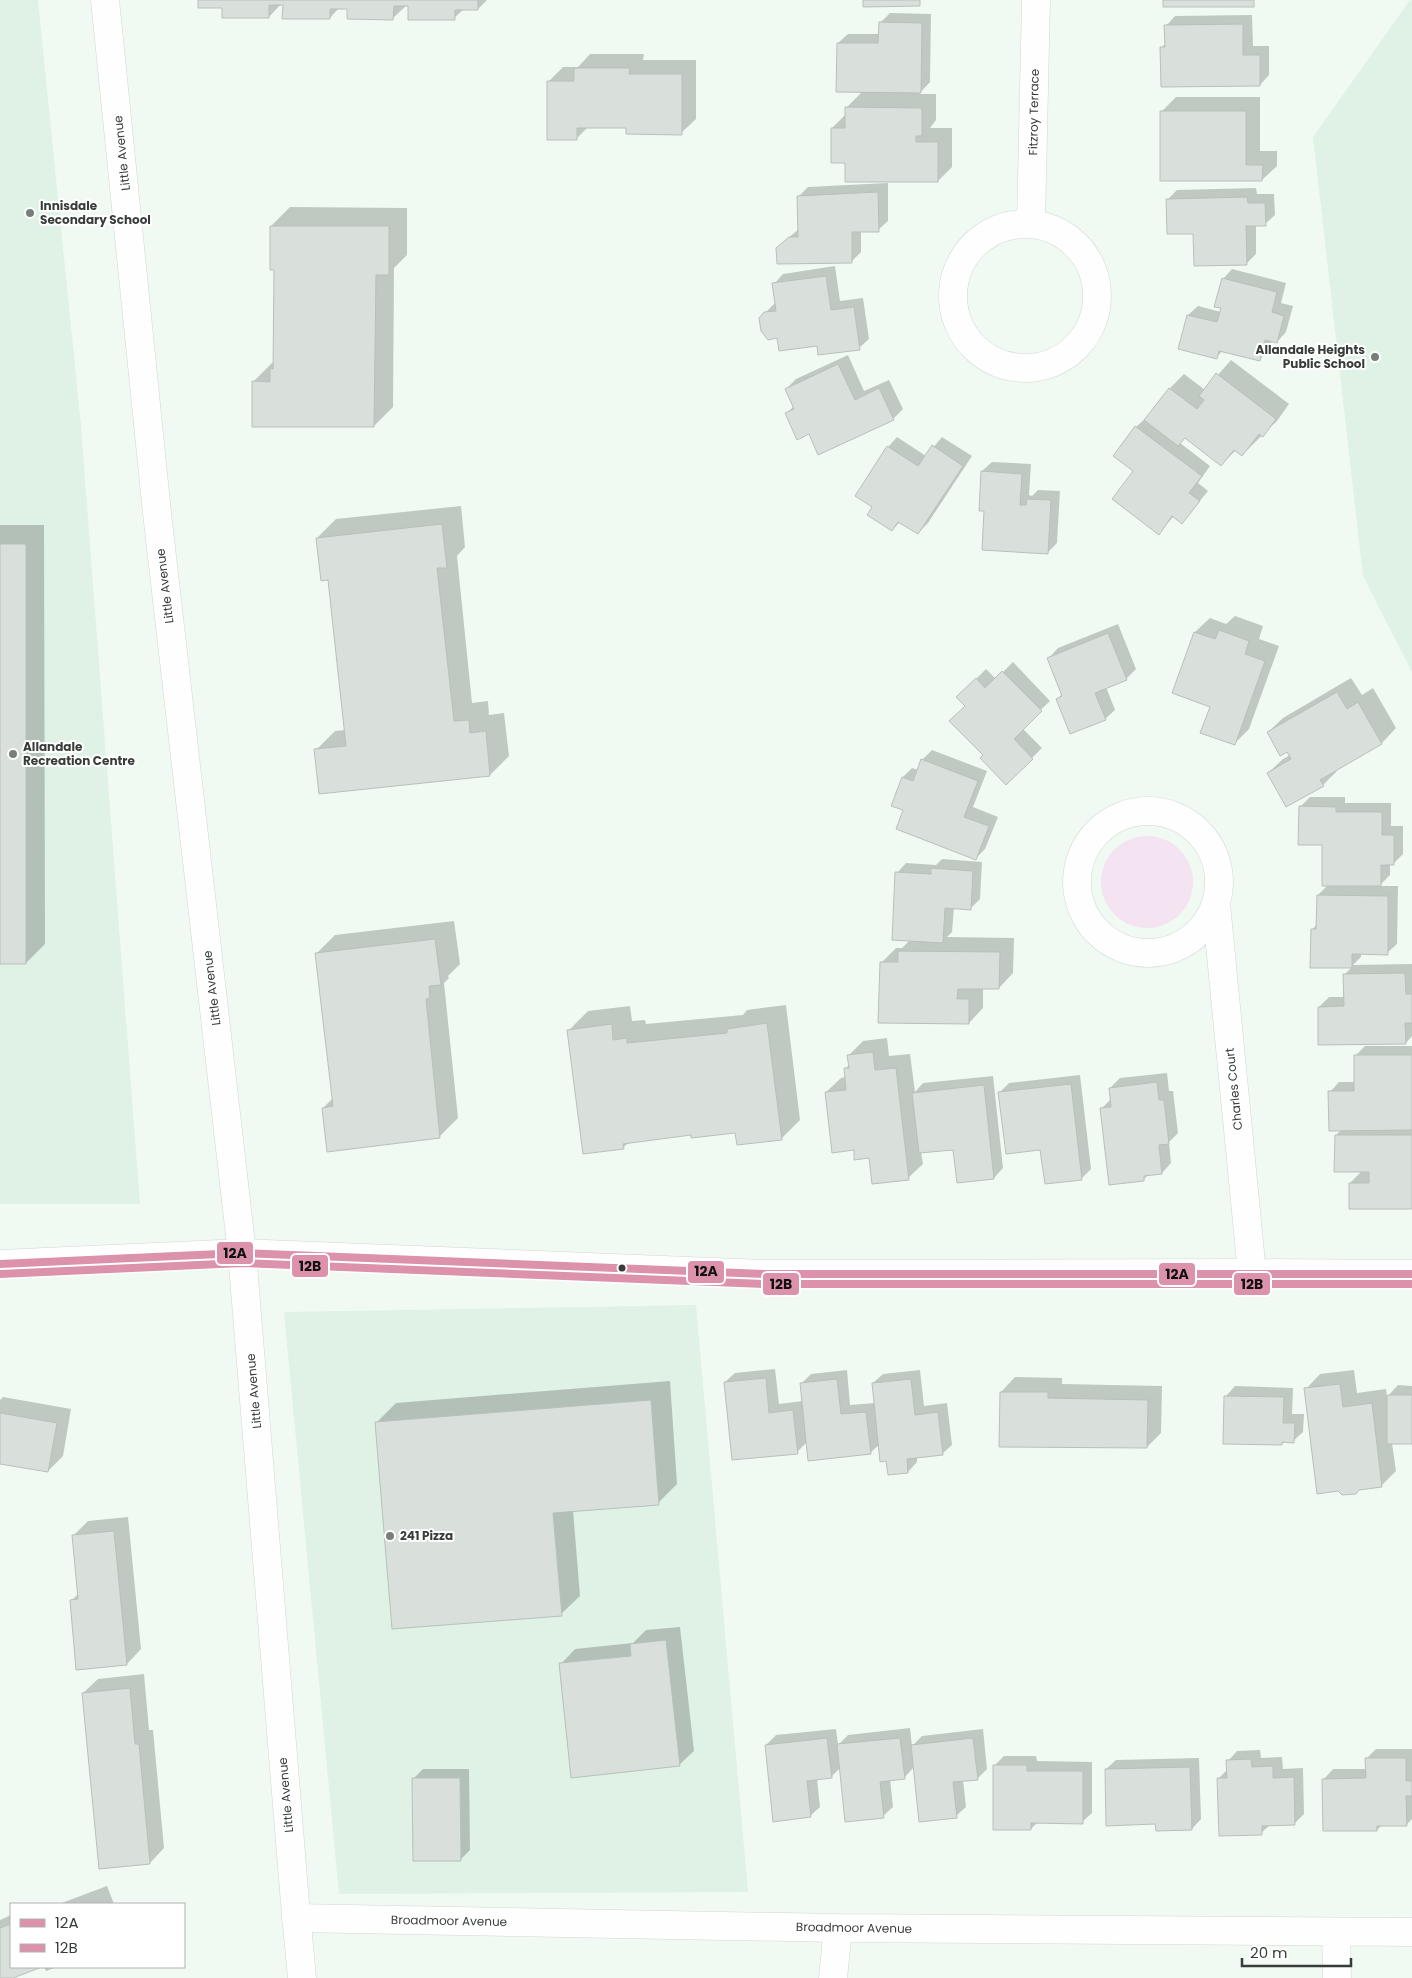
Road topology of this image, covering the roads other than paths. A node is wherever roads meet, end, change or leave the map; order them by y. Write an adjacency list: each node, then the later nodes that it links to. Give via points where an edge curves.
1 (105, 0): 5 (street, Little Avenue, via 157,513)
2 (1036, 0): 3 (street, Fitzroy Terrace)
3 (1031, 223): 3 (street, via 1055,229 1080,247 1096,278 1097,308 1085,338 1064,358 1031,369 1007,367 981,354 962,332 952,298 957,269 977,241 1004,226)
4 (1216, 904): 4 (street, Charles Court, via 1219,881 1211,850 1203,837 1185,821 1163,812 1140,811 1117,818 1097,832 1084,851 1077,874 1078,897 1087,919 1102,937 1121,949 1144,954 1168,951 1188,941 1205,925); 7 (street, Charles Court)
5 (242, 1253): 6 (street); 7 (street, via 765,1274); 9 (street, Little Avenue)
6 (0, 1264)
7 (1252, 1273): 8 (street)
8 (1412, 1274)
9 (296, 1918): 10 (street, Broadmoor Avenue); 13 (street, Little Avenue)
10 (838, 1928): 12 (street, Broadmoor Avenue); 14 (street)
11 (1412, 1932): 12 (street, Broadmoor Avenue)
12 (1336, 1933): 15 (street)
13 (302, 1978)
14 (833, 1978)
15 (1336, 1978)

